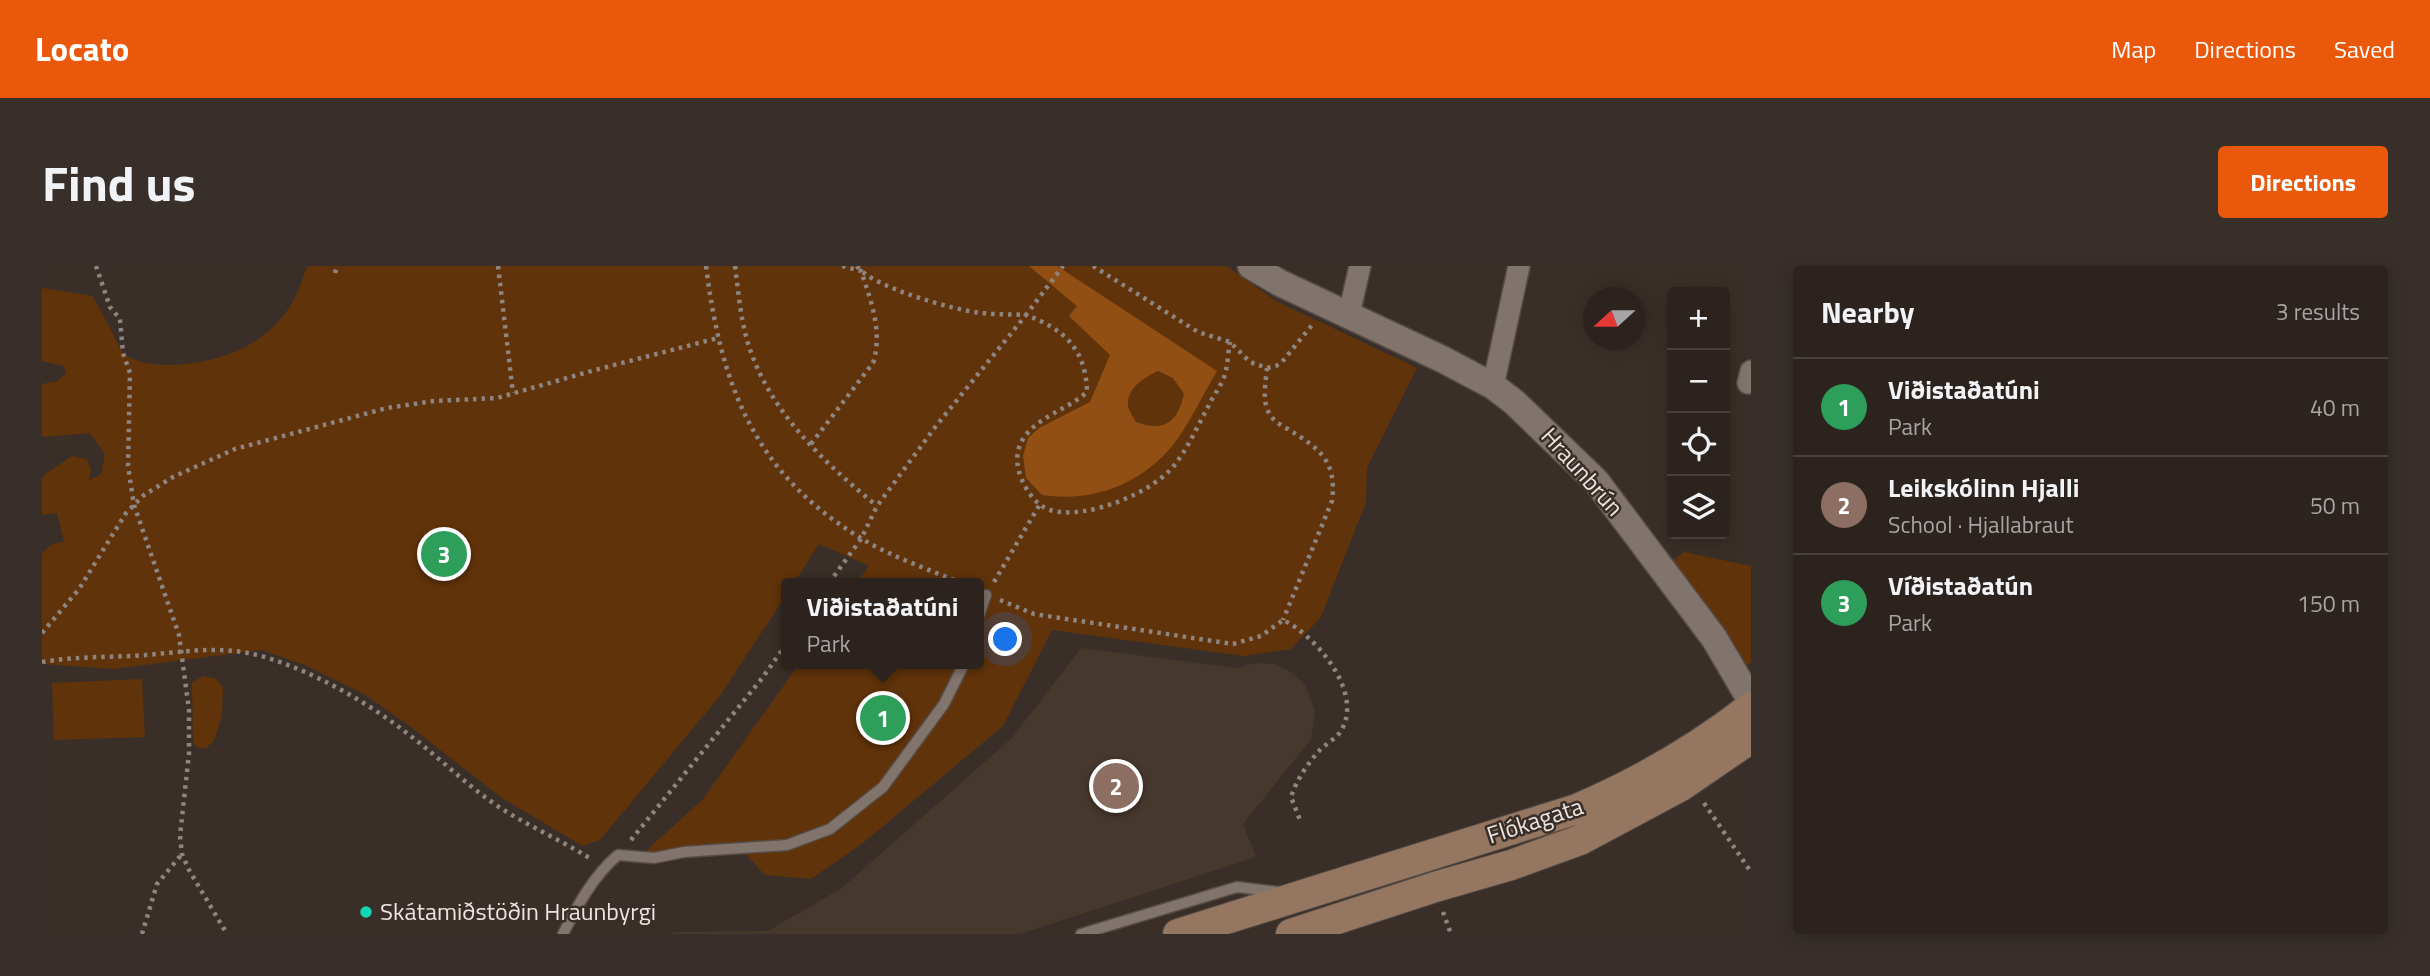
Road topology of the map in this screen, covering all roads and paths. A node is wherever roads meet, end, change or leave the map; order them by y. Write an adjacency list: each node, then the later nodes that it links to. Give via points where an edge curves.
1 (96, 266): 22 (path, via 110,307 120,318 130,373 128,466)
2 (337, 266): 13 (path)
3 (498, 266): 20 (path)
4 (706, 266): 16 (path)
5 (735, 266): 21 (path, via 751,353 782,412)
6 (842, 266): 12 (path)
7 (1063, 266): 15 (path)
8 (1093, 266): 17 (path, via 1198,332)
9 (1251, 266): 14 (street, Hraunbrún)
10 (1360, 266): 14 (street)
11 (1519, 266): 19 (street)
12 (859, 269): 15 (path, via 917,298 980,313); 21 (path, via 877,325 878,346 873,363)
13 (335, 273)
14 (1338, 309): 18 (path, via 1282,362); 19 (street, Hraunbrún)
15 (1026, 315): 23 (path, via 1064,335 1087,373 1087,392 1042,420 1021,442 1016,457 1019,474); 24 (path)
16 (718, 338): 20 (path); 25 (path, via 738,403 767,454 804,497)
17 (1230, 342): 18 (path, via 1250,362); 23 (path, via 1225,374 1175,465 1159,479 1125,499 1092,509 1076,512)
18 (1267, 368): 30 (path, via 1268,411 1277,423 1315,446 1334,481 1332,501)
19 (1493, 386): 36 (street, Hraunbrún, via 1596,481 1714,638)
20 (513, 393): 22 (path, via 387,408 264,439 173,477)
21 (811, 444): 24 (path)
22 (134, 505): 31 (path, via 79,589); 32 (path)
23 (1040, 505): 28 (path)
24 (877, 506): 25 (path)
25 (861, 539): 26 (path); 27 (path)
26 (833, 578)
27 (950, 578)
28 (986, 594): 29 (lane); 30 (path, via 1034,614 1233,644 1261,636)
29 (984, 600)
30 (1283, 620): 40 (path, via 1306,636 1336,670 1345,692 1343,727 1320,750 1290,797)
31 (42, 633)
32 (183, 651): 34 (path); 41 (path, via 190,753 180,836); 43 (path, via 213,648 239,652 312,674 408,734 499,807)
33 (781, 652): 42 (path)
34 (42, 662)
35 (962, 669): 42 (lane, via 944,704 883,787 830,829 787,845 684,852 654,859)
36 (1751, 701)
37 (1751, 707): 45 (main road, Flókagata, via 1669,764 1577,809)
38 (1751, 738): 47 (main road, Flókagata, via 1681,786 1580,840)
39 (1701, 800): 44 (path)
40 (1300, 820)
41 (183, 854): 48 (path, via 156,884); 49 (path)
42 (618, 855): 43 (lane)
43 (604, 867): 50 (lane)
44 (1751, 872)
45 (1301, 896): 51 (lane, via 1237,887); 52 (main road, Flókagata)
46 (1441, 906): 53 (path)
47 (1301, 931)
48 (142, 934)
49 (227, 934)
50 (563, 934)
51 (1082, 934)
52 (1178, 934)
53 (1451, 934)

